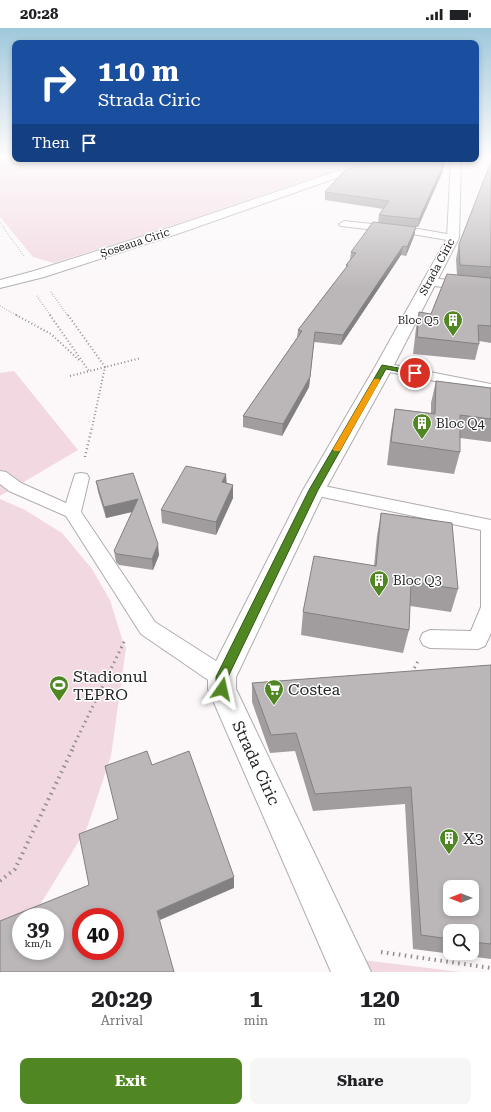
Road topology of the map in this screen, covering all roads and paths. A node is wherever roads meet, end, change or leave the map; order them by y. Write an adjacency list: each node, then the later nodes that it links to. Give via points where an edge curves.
1 (260, 201): 7 (street, Șoseaua Ciric)
2 (454, 201): 5 (street, Strada Ciric)
3 (0, 222): 6 (path)
4 (344, 224): 5 (lane)
5 (453, 238): 8 (street, Strada Ciric)
6 (25, 257)
7 (24, 278): 9 (street, Șoseaua Ciric); 14 (path)
8 (429, 282): 10 (street); 16 (street, Strada Ciric)
9 (0, 284)
10 (491, 288)
11 (50, 291): 15 (path)
12 (0, 306): 14 (path, via 51,334)
13 (141, 358): 15 (path)
14 (84, 364): 17 (path)
15 (105, 367): 17 (path); 21 (path)
16 (384, 367): 19 (lane); 22 (street, Strada Ciric)
17 (89, 371): 18 (path)
18 (70, 376)
19 (491, 388)
20 (0, 476): 23 (lane, via 15,487)
21 (81, 478): 23 (lane)
22 (314, 490): 24 (lane); 28 (street, Strada Ciric)
23 (72, 512): 26 (lane)
24 (490, 520): 25 (lane)
25 (491, 607): 27 (lane, via 478,640)
26 (148, 628): 28 (lane); 30 (path, via 123,642 15,869)
27 (430, 639): 29 (path)
28 (222, 677): 31 (street, Strada Ciric, via 222,689)
29 (408, 680)
30 (0, 881)
31 (339, 946): 32 (path); 33 (street, Strada Ciric)
32 (491, 968)
33 (351, 972)

